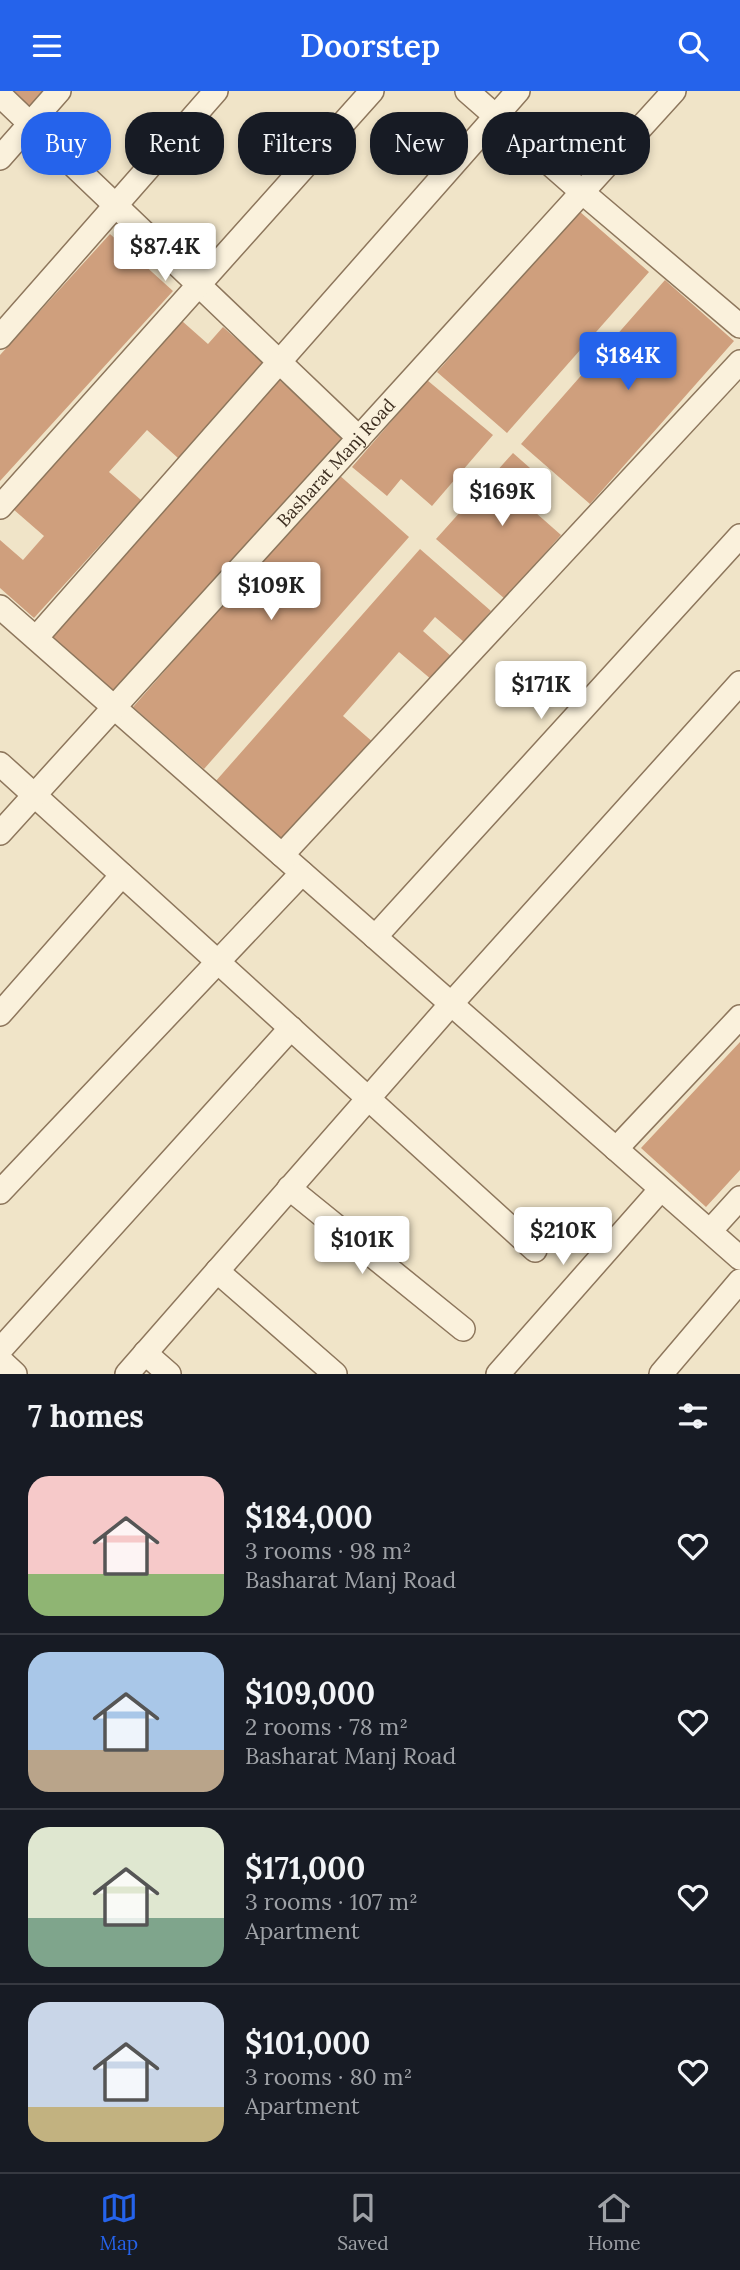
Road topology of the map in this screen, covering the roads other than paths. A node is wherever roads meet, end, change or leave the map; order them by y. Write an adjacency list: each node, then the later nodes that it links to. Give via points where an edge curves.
1 (59, 91): 8 (street)
2 (215, 91): 18 (street)
3 (372, 91): 19 (street)
4 (467, 91): 9 (street)
5 (518, 91): 10 (street)
6 (674, 91): 17 (street, Basharat Manj Road)
7 (0, 95): 11 (street)
8 (40, 112)
9 (491, 112)
10 (500, 112)
11 (21, 115)
12 (482, 132): 22 (street)
13 (21, 133): 14 (street)
14 (0, 157)
15 (84, 175): 18 (street)
16 (563, 175): 17 (street)
17 (582, 192): 20 (street); 24 (street, Basharat Manj Road)
18 (115, 205): 19 (street); 21 (street)
19 (198, 285): 22 (street); 25 (street)
20 (740, 326)
21 (0, 337)
22 (279, 362): 24 (street); 28 (street)
23 (740, 362): 34 (street)
24 (359, 438): 30 (street, Basharat Manj Road)
25 (0, 507)
26 (740, 536): 37 (street)
27 (0, 607): 28 (street)
28 (36, 638): 30 (street)
29 (740, 684): 39 (street)
30 (114, 707): 32 (street, Basharat Manj Road); 34 (street)
31 (0, 764): 32 (street)
32 (34, 795): 33 (street, Basharat Manj Road); 36 (street)
33 (0, 833)
34 (282, 855): 35 (street)
35 (302, 873): 37 (street); 38 (street)
36 (122, 875): 38 (street); 40 (street)
37 (375, 937): 39 (street)
38 (218, 961): 42 (street); 47 (street)
39 (451, 1004): 43 (street); 44 (street)
40 (0, 1014)
41 (740, 1017): 44 (street)
42 (291, 1028): 43 (street); 55 (street)
43 (368, 1098): 45 (street); 50 (street)
44 (616, 1149): 46 (street)
45 (289, 1188): 52 (street); 54 (street)
46 (661, 1189): 49 (street); 62 (street)
47 (0, 1192)
48 (740, 1198): 49 (street)
49 (710, 1231): 51 (street)
50 (535, 1250)
51 (740, 1258)
52 (217, 1271): 56 (street); 61 (street)
53 (740, 1282): 63 (street)
54 (463, 1329)
55 (0, 1350)
56 (145, 1353): 59 (street); 60 (street)
57 (0, 1360): 58 (street)
58 (15, 1374)
59 (127, 1374)
60 (169, 1374)
61 (335, 1374)
62 (498, 1374)
63 (661, 1374)

